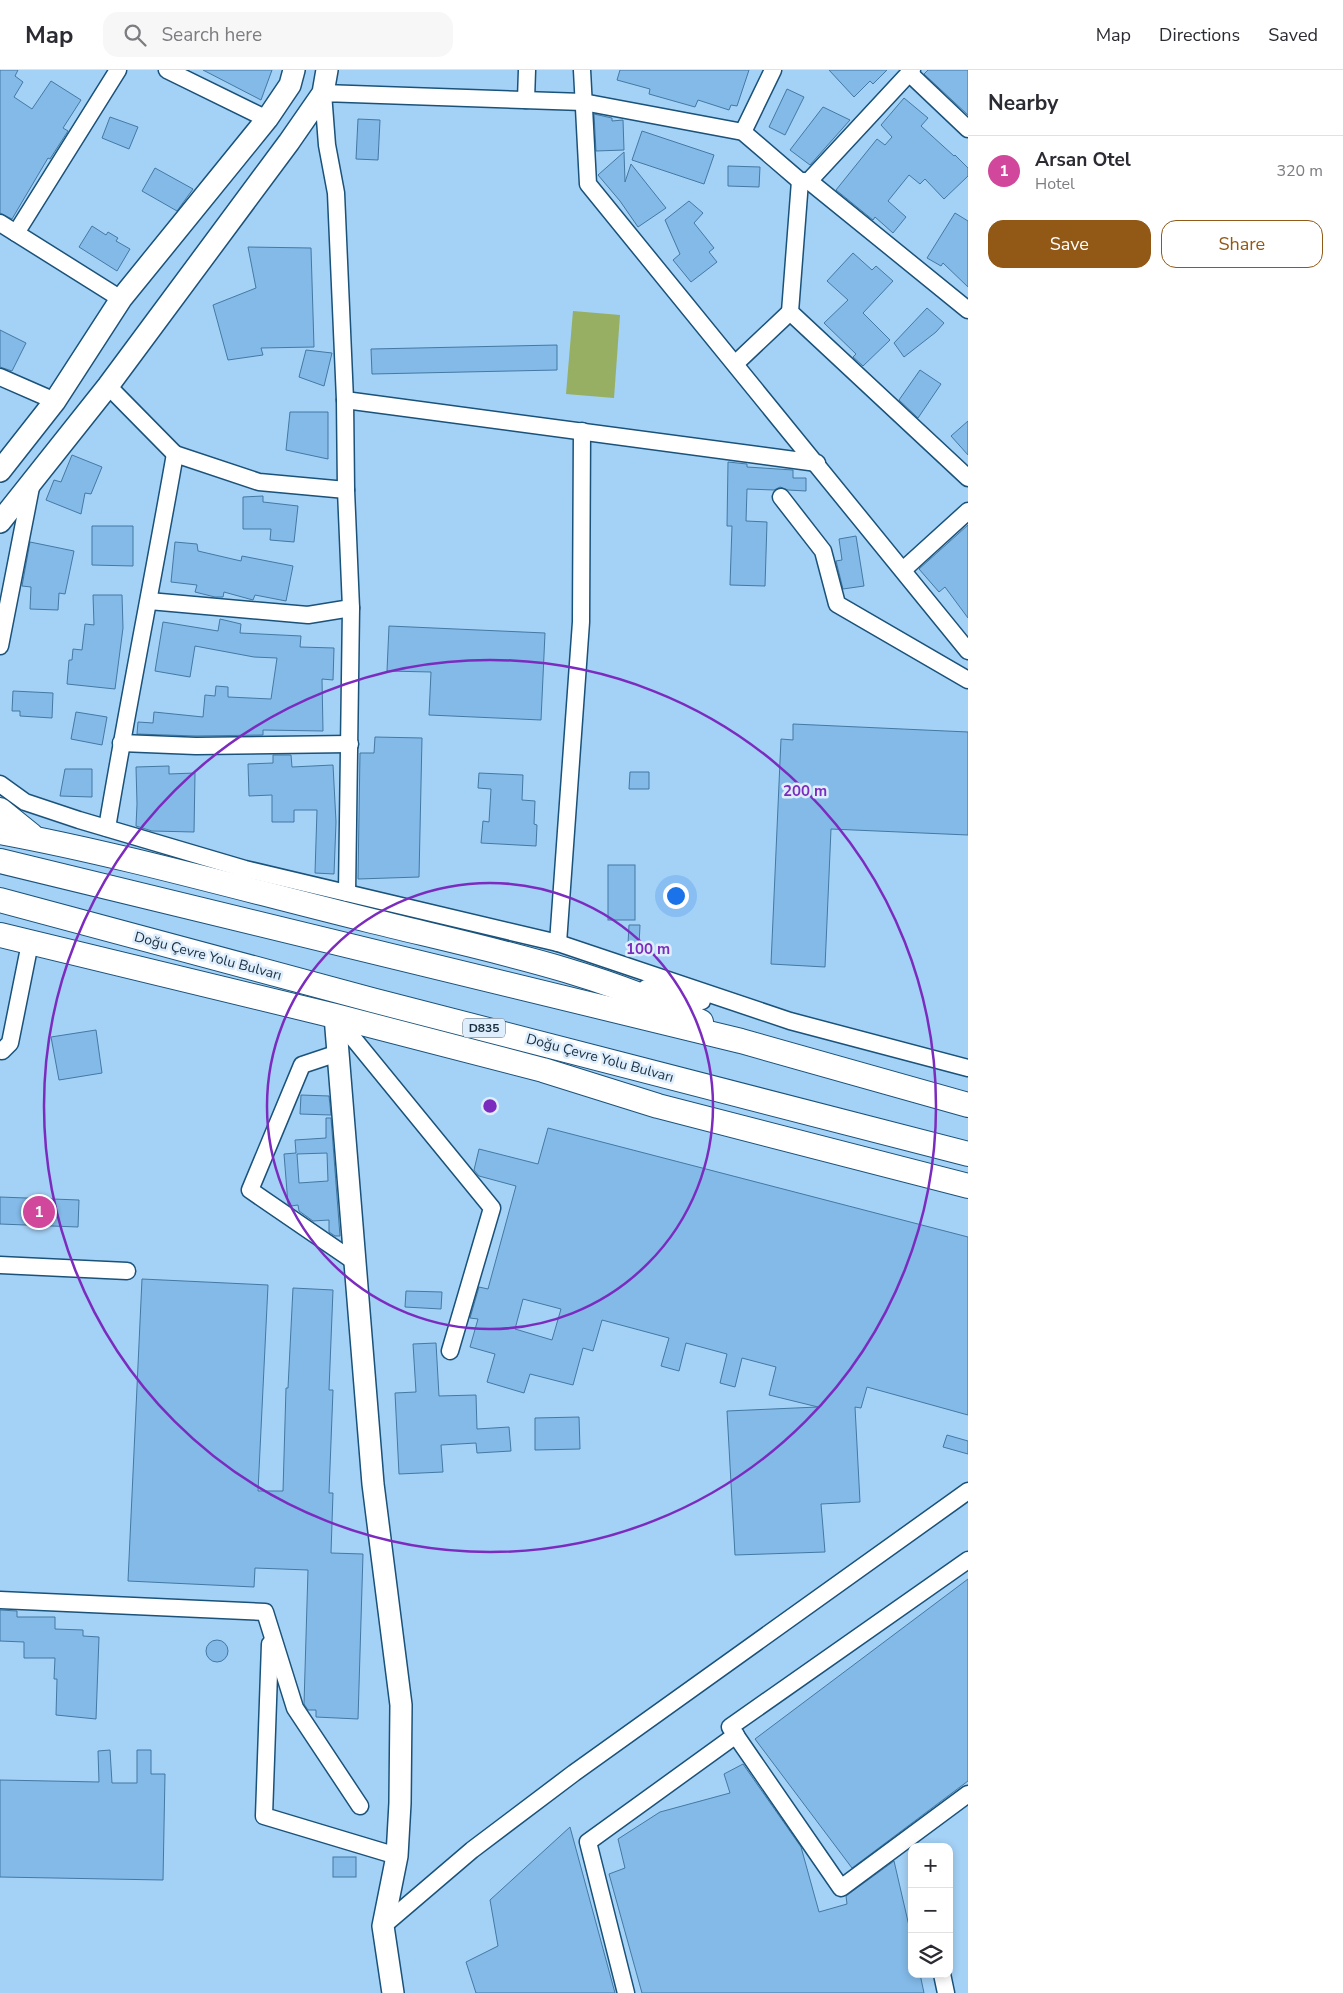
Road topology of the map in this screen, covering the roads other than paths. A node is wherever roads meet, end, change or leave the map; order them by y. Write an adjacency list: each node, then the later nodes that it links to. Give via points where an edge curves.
1 (118, 70): 17 (street)
2 (166, 70): 12 (street)
3 (294, 70): 12 (main road, via 290,84)
4 (327, 70): 9 (main road)
5 (527, 70): 10 (street)
6 (582, 70): 11 (street)
7 (773, 70): 14 (street)
8 (910, 72): 13 (street); 15 (street)
9 (323, 93): 10 (street); 23 (main road); 24 (street, via 336,193)
10 (526, 100): 11 (street)
11 (583, 102): 14 (street); 21 (street, via 588,184)
12 (267, 119): 18 (main road)
13 (968, 129)
14 (743, 132): 15 (street)
15 (805, 181): 19 (street); 20 (street)
16 (0, 223): 17 (street)
17 (16, 233): 18 (street)
18 (121, 299): 25 (main road)
19 (968, 310)
20 (790, 312): 21 (street); 30 (street)
21 (735, 364): 28 (street)
22 (0, 377): 25 (street)
23 (108, 386): 27 (street); 31 (main road)
24 (345, 400): 26 (street); 32 (street)
25 (55, 401): 29 (main road)
26 (582, 431): 28 (street); 54 (street, via 581,622)
27 (175, 454): 32 (street, via 259,482); 37 (street)
28 (817, 463): 36 (street)
29 (0, 471)
30 (968, 478)
31 (32, 482): 35 (main road); 39 (street)
32 (346, 490): 38 (street)
33 (781, 496): 41 (street, via 823,552 838,604)
34 (968, 511): 36 (street)
35 (0, 522)
36 (902, 570): 40 (street)
37 (149, 601): 38 (street, via 308,615); 42 (street)
38 (351, 608): 43 (street)
39 (0, 646)
40 (968, 651)
41 (968, 680)
42 (121, 742): 43 (street, via 196,746); 46 (street)
43 (350, 744): 50 (street)
44 (0, 784): 46 (street, via 25,802)
45 (0, 810): 48 (highway)
46 (107, 828): 50 (street, via 245,869)
47 (0, 832): 48 (highway)
48 (34, 838): 55 (highway)
49 (0, 862): 58 (highway)
50 (347, 893): 54 (street)
51 (0, 900): 63 (highway, Doğu Çevre Yolu Bulvarı / D835)
52 (0, 936): 53 (highway)
53 (30, 943): 56 (highway); 59 (street, via 10,1043)
54 (558, 943): 57 (street)
55 (582, 974): 57 (street); 58 (highway, via 668,1005)
56 (335, 1016): 60 (main road); 64 (highway, via 543,1070 658,1106); 68 (street, via 492,1208)
57 (790, 1021): 61 (street)
58 (741, 1041): 62 (highway)
59 (2, 1051)
60 (338, 1053): 65 (main road); 65 (street, via 302,1065 250,1190)
61 (968, 1068)
62 (968, 1105)
63 (968, 1154)
64 (968, 1186)
65 (355, 1262): 77 (main road, via 373,1484 401,1705)
66 (0, 1265): 67 (street)
67 (127, 1271)
68 (450, 1351)
69 (968, 1491): 78 (street, via 574,1773 472,1850)
70 (968, 1560): 73 (street, via 730,1726)
71 (0, 1600): 72 (street, via 265,1612)
72 (271, 1632): 75 (street, via 295,1708); 77 (street, via 264,1816)
73 (736, 1735): 76 (street, via 841,1888); 81 (street, via 588,1842)
74 (968, 1794): 76 (street)
75 (360, 1806)
76 (913, 1841)
77 (397, 1856): 78 (main road)
78 (383, 1926): 80 (main road)
79 (943, 1978): 82 (street)
80 (393, 1993)
81 (626, 1993)
82 (946, 1993)

